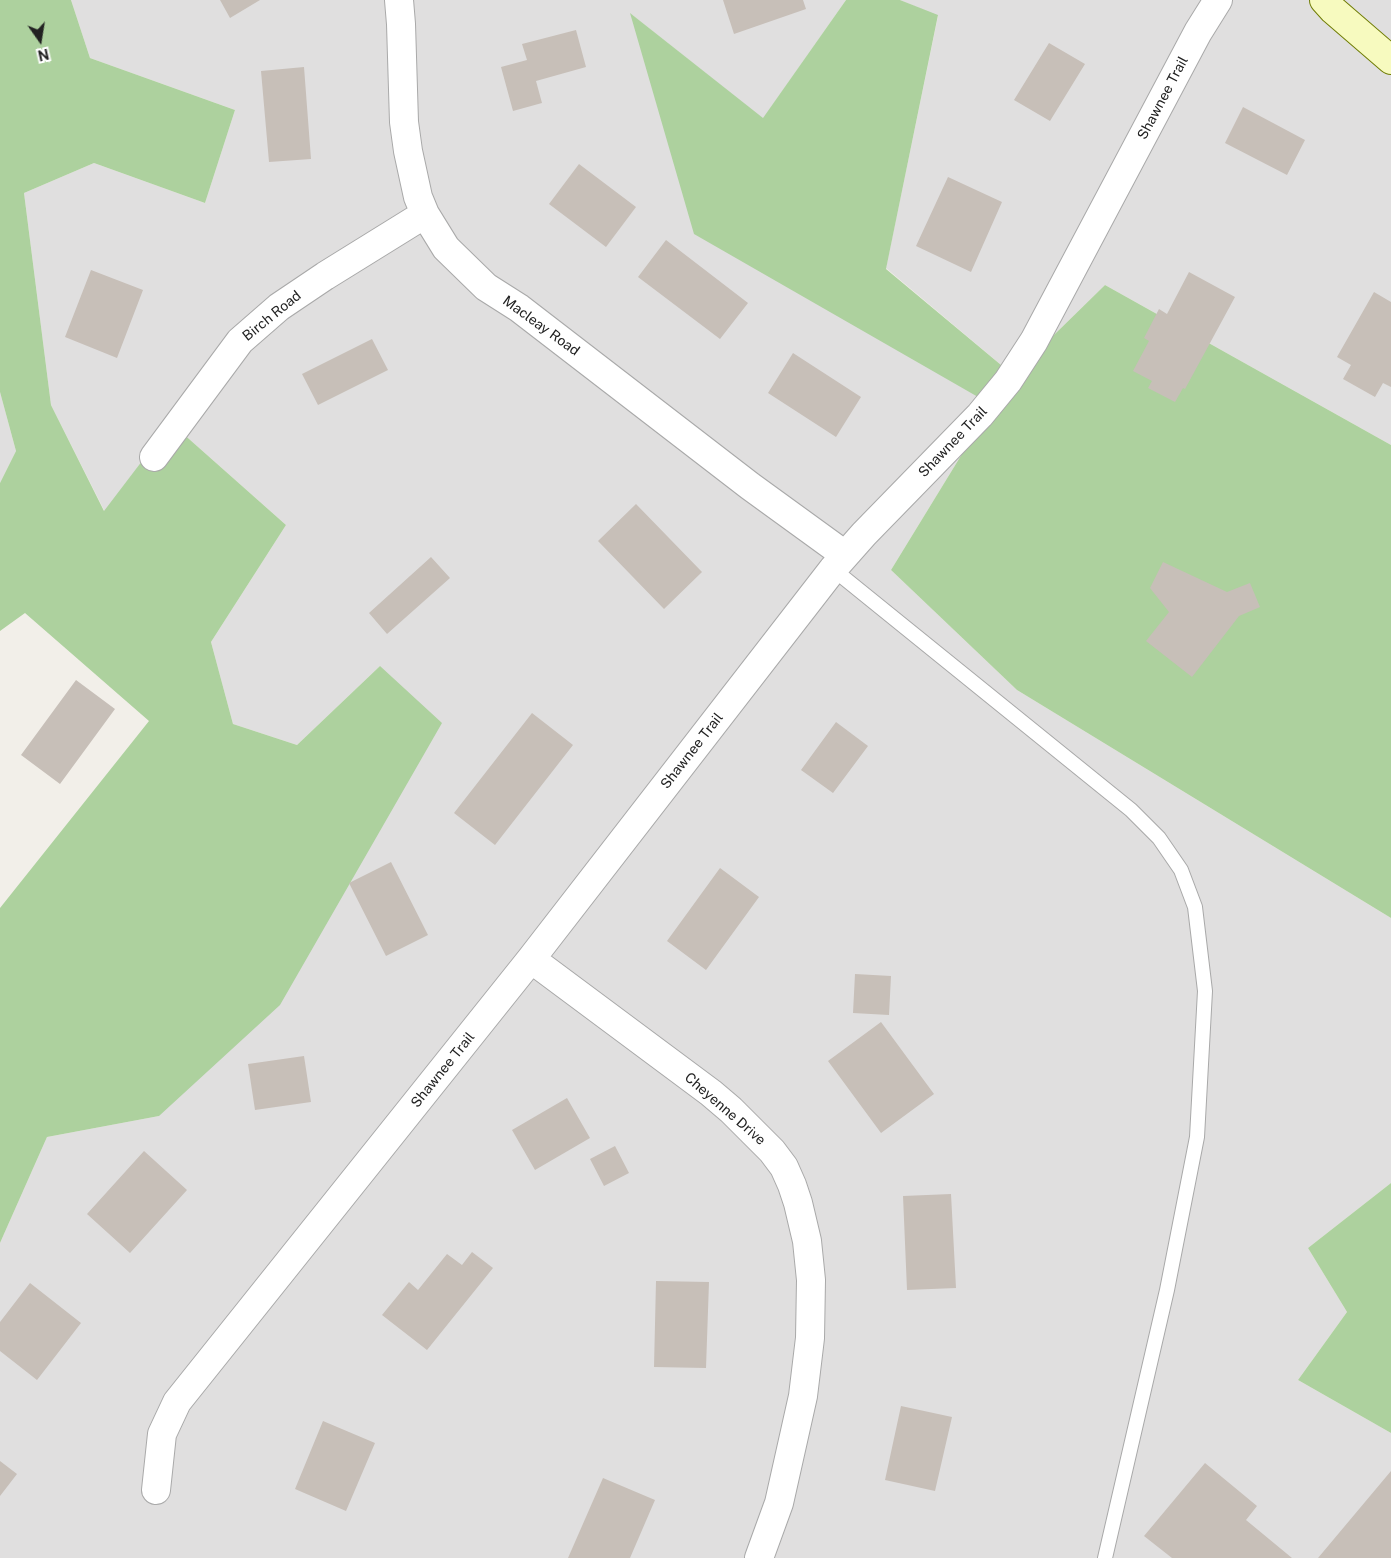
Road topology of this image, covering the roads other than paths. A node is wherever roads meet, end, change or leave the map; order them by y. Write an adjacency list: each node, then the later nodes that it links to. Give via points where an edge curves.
1 (399, 0): 5 (street, Macleay Road, via 405,132 413,179)
2 (1218, 0): 7 (street, Shawnee Trail, via 1034,341 1008,381 980,415)
3 (1324, 0): 4 (street)
4 (1391, 60)
5 (425, 214): 6 (street, Birch Road, via 279,307 240,341); 7 (street, Macleay Road, via 446,248 486,287 750,486)
6 (154, 457)
7 (839, 562): 8 (street, Shawnee Trail); 11 (lane, via 1131,810 1159,838 1181,870 1195,907 1205,991 1197,1137 1167,1290)
8 (531, 959): 9 (street, Shawnee Trail, via 177,1402 162,1434); 10 (street, Cheyenne Drive, via 731,1110 772,1151 792,1184 808,1251 810,1338 803,1396 779,1503)
9 (156, 1490)
10 (760, 1558)
11 (1105, 1558)

